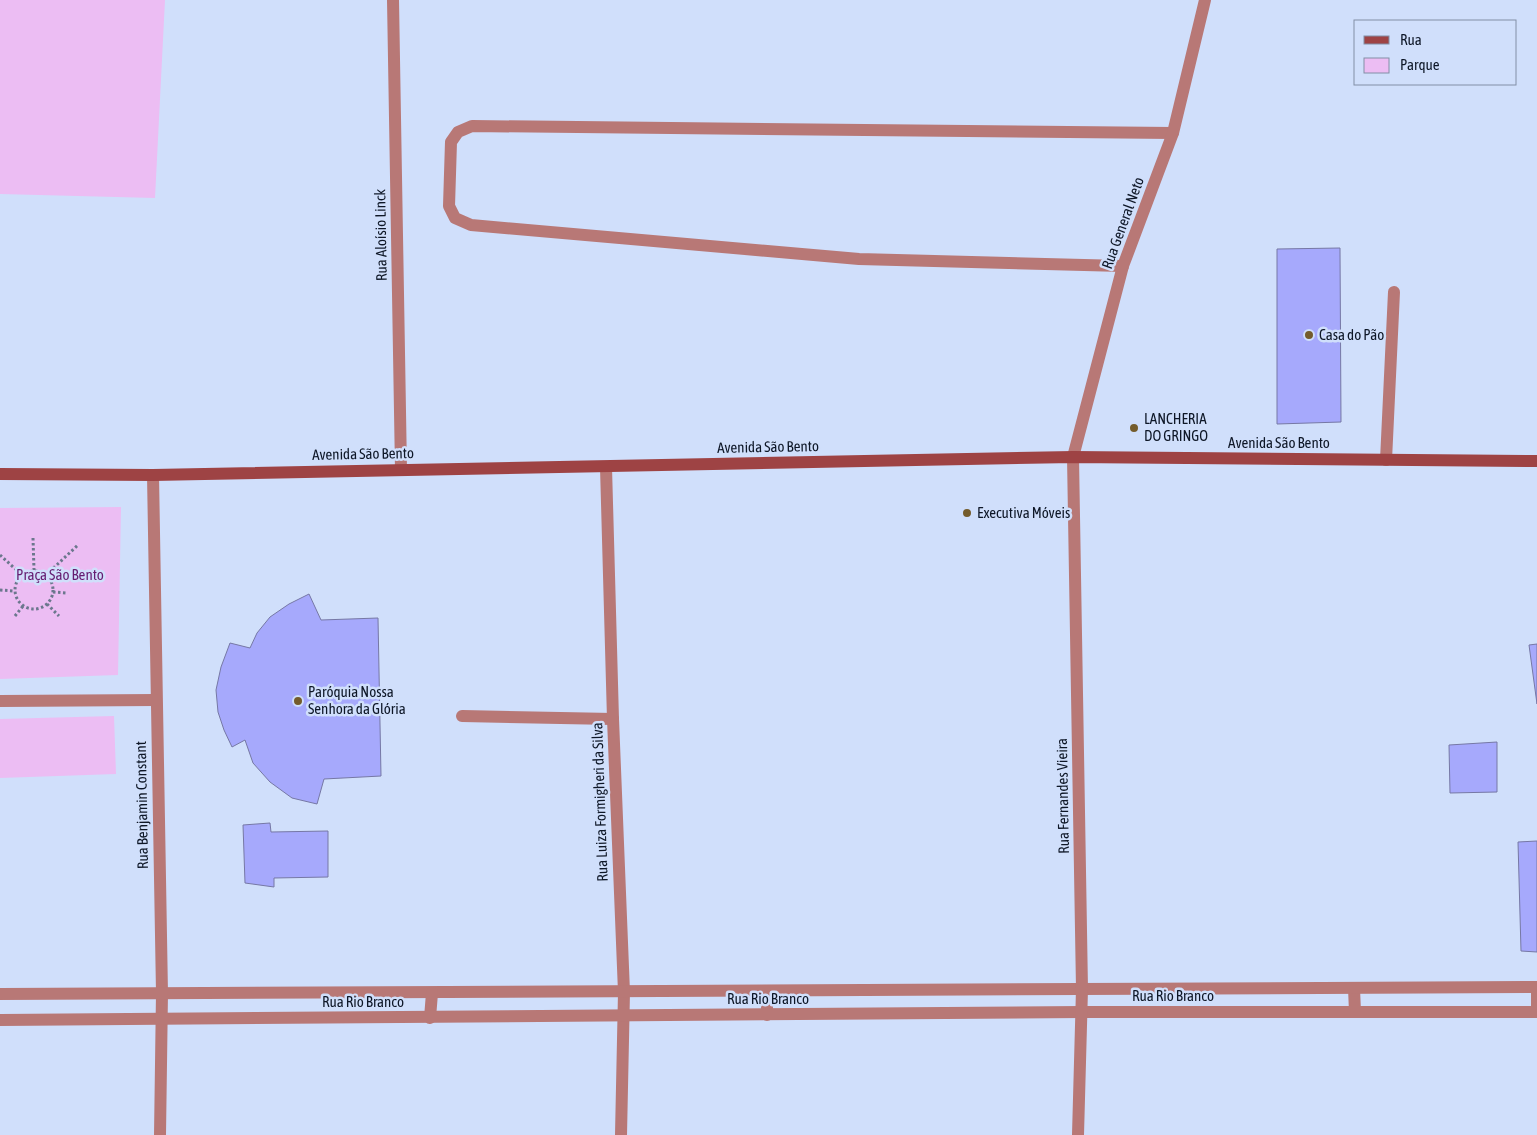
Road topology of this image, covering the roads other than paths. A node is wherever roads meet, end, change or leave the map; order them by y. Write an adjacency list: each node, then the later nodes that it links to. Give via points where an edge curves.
1 (393, 0): 10 (street, Rua Aloísio Linck)
2 (1205, 0): 3 (street, Rua General Neto)
3 (1173, 133): 4 (street, Rua General Neto); 4 (street, via 472,126 458,132 451,142 448,206 455,218 471,225 859,259)
4 (1124, 266): 6 (street, Rua General Neto)
5 (1394, 292): 7 (street)
6 (1073, 457): 7 (main road, Avenida São Bento); 9 (main road, Avenida São Bento); 19 (street, Rua Fernandes Vieira)
7 (1386, 460): 8 (main road, Avenida São Bento)
8 (1537, 461)
9 (606, 467): 10 (main road, Avenida São Bento); 16 (street, Rua Luiza Formigheri da Silva)
10 (401, 470): 12 (main road, Avenida São Bento)
11 (0, 474): 12 (main road, Avenida São Bento)
12 (153, 475): 13 (street, Rua Benjamin Constant)
13 (156, 700): 14 (street); 25 (street, Rua Benjamin Constant)
14 (0, 701)
15 (462, 716): 16 (street)
16 (613, 719): 22 (street, Rua Luiza Formigheri da Silva)
17 (1537, 987): 18 (street, Rua Rio Branco); 28 (street)
18 (1354, 988): 19 (street, Rua Rio Branco); 27 (street)
19 (1082, 989): 21 (street, Rua Rio Branco); 26 (street, Rua Fernandes Vieira)
20 (767, 991): 21 (street, Rua Rio Branco); 22 (street, Rua Rio Branco); 30 (street)
21 (894, 991): 29 (street)
22 (624, 992): 23 (street, Rua Rio Branco); 31 (street, Rua Luiza Formigheri da Silva)
23 (432, 993): 25 (street, Rua Rio Branco); 32 (street)
24 (0, 994): 25 (street, Rua Rio Branco)
25 (162, 994): 34 (street, Rua Benjamin Constant)
26 (1082, 1012): 27 (street, Rua Rio Branco); 29 (street, Rua Rio Branco); 37 (street, Rua Fernandes Vieira)
27 (1355, 1012): 28 (street, Rua Rio Branco)
28 (1537, 1012)
29 (893, 1014): 30 (street, Rua Rio Branco)
30 (767, 1015): 31 (street, Rua Rio Branco)
31 (623, 1017): 32 (street, Rua Rio Branco); 36 (street, Rua Luiza Formigheri da Silva)
32 (430, 1018): 34 (street, Rua Rio Branco)
33 (0, 1020): 34 (street, Rua Rio Branco)
34 (162, 1020): 35 (street, Rua Benjamin Constant)
35 (160, 1135)
36 (621, 1135)
37 (1078, 1135)

